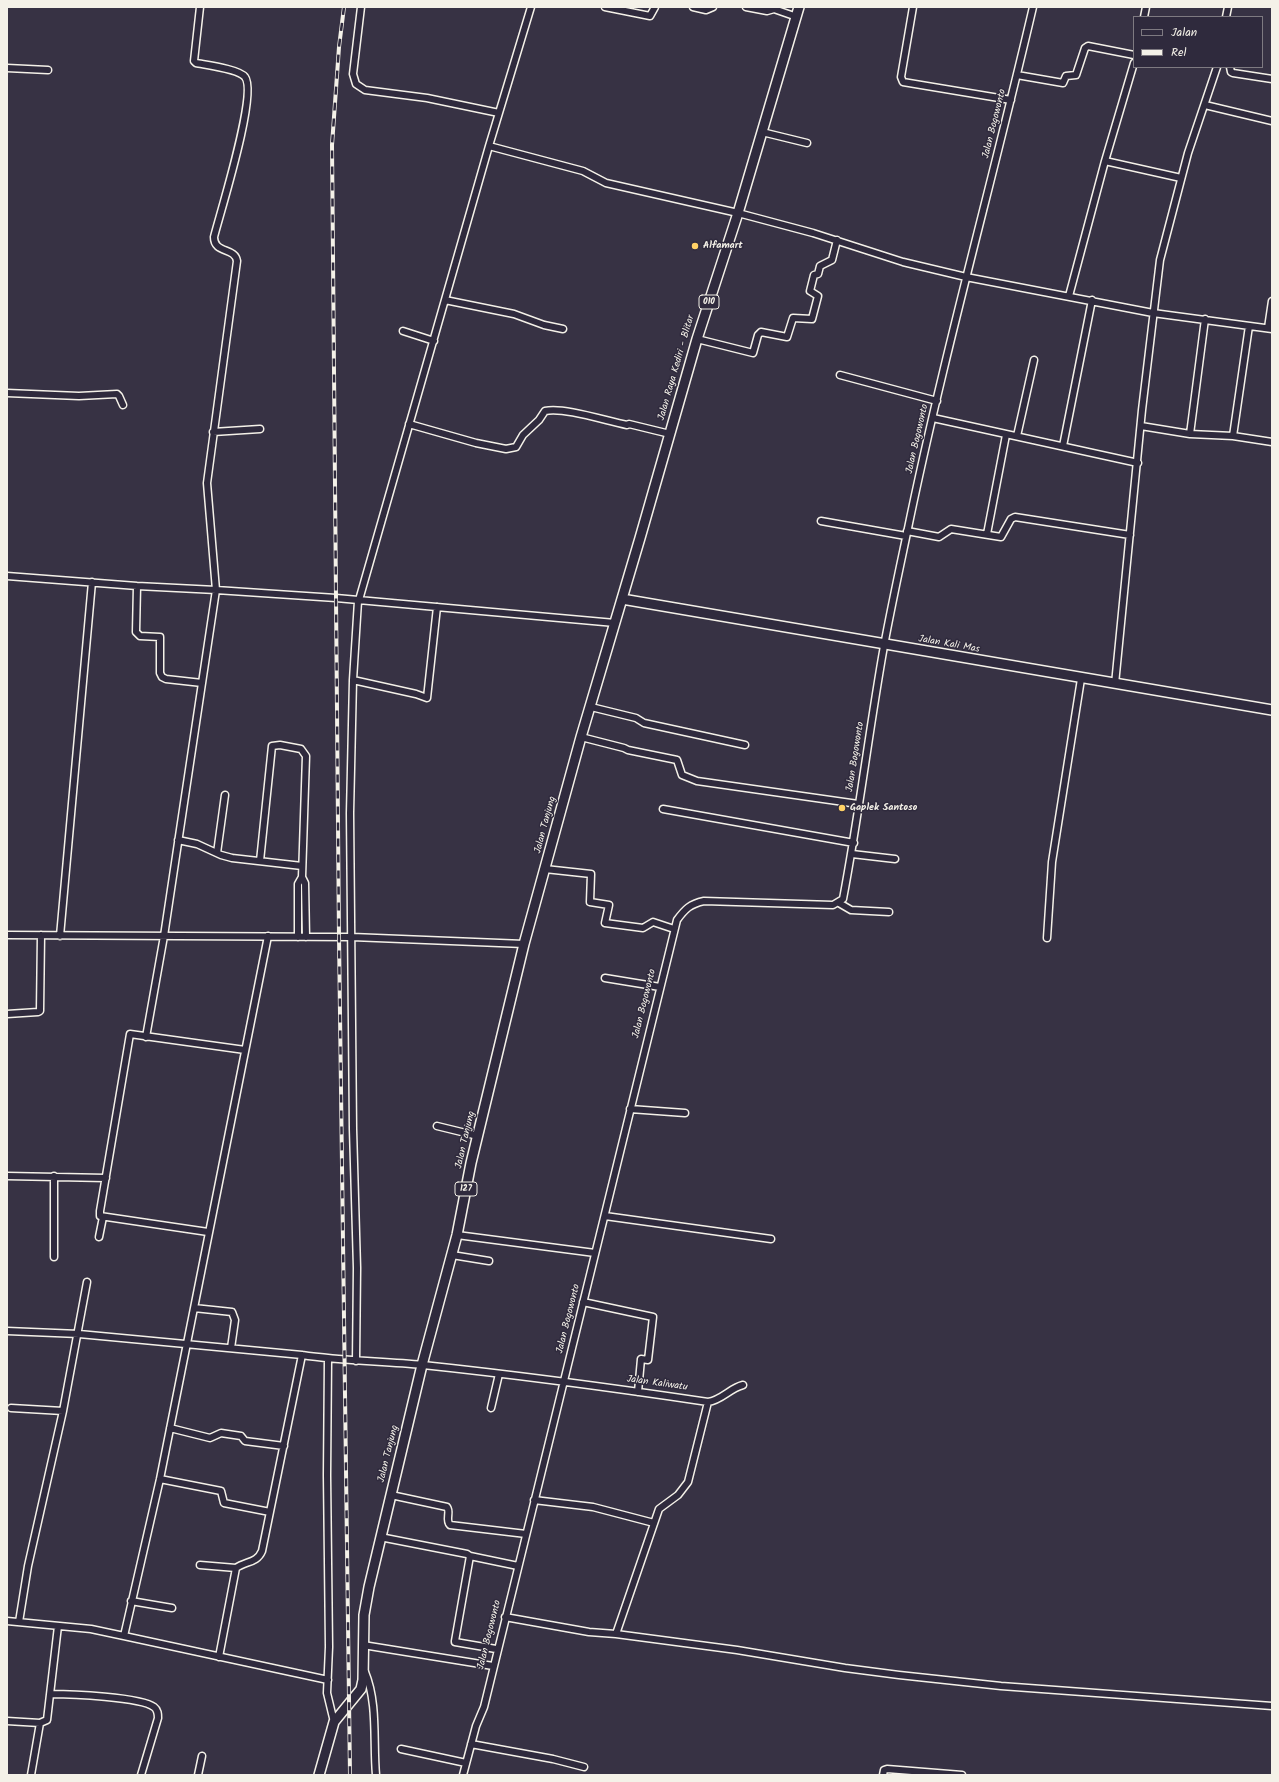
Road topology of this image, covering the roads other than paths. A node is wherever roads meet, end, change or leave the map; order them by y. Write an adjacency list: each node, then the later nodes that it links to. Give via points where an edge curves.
1 (200, 7): 54 (street, via 194,61 238,72 246,77 248,84 238,149 214,237 218,248 233,254 237,261)
2 (361, 7): 23 (street, via 352,74 353,80 360,88 372,92 427,98)
3 (531, 7): 23 (street)
4 (605, 7): 5 (street, via 650,16)
5 (655, 7)
6 (693, 7): 7 (street, via 706,10)
7 (713, 7)
8 (746, 7): 12 (street, via 768,11 774,9)
9 (799, 7): 12 (main road, Jalan Raya Kediri - Blitar / 010)
10 (912, 7): 21 (street, via 901,77 903,82)
11 (1033, 7): 19 (street, Jalan Bogowonto)
12 (797, 17): 25 (main road, Jalan Raya Kediri - Blitar / 010)
13 (1133, 56): 19 (street, via 1088,46 1085,48 1076,75 1066,76 1063,83)
14 (1133, 67): 28 (street)
15 (7, 68): 18 (street)
16 (1217, 68): 22 (street)
17 (1230, 68): 20 (street, via 1233,73)
18 (48, 70)
19 (1017, 75): 21 (street, Jalan Bogowonto)
20 (1272, 79)
21 (1011, 100): 32 (street, Jalan Bogowonto)
22 (1205, 105): 24 (street); 29 (street)
23 (499, 113): 27 (street)
24 (1272, 121)
25 (762, 132): 26 (street); 30 (main road, Jalan Raya Kediri - Blitar / 010)
26 (807, 143)
27 (489, 146): 30 (street, via 577,169 606,183); 34 (street)
28 (1104, 161): 29 (street); 33 (street)
29 (1181, 178): 37 (street, via 1160,260)
30 (738, 213): 31 (street); 43 (main road, Jalan Raya Kediri - Blitar / 010)
31 (837, 240): 32 (street, via 903,262); 43 (street, via 832,260 820,266 818,274 814,275 810,292 818,296 812,319 793,318 787,337 761,332 753,353)
32 (966, 276): 33 (street); 48 (street, Jalan Bogowonto)
33 (1069, 296): 35 (street)
34 (445, 300): 41 (street, via 514,314); 44 (street)
35 (1092, 300): 37 (street); 61 (street)
36 (1272, 301): 40 (street)
37 (1153, 313): 38 (street); 52 (street)
38 (1205, 319): 39 (street); 56 (street)
39 (1249, 326): 40 (street); 59 (street)
40 (1270, 328)
41 (563, 329)
42 (403, 331): 44 (street)
43 (697, 338): 55 (main road, Jalan Raya Kediri - Blitar / 010)
44 (434, 341): 51 (street)
45 (1034, 360): 58 (street)
46 (840, 375): 48 (street)
47 (7, 393): 49 (street, via 79,396 117,394)
48 (937, 401): 50 (street, Jalan Bogowonto)
49 (123, 405)
50 (933, 418): 57 (street); 64 (street, Jalan Bogowonto)
51 (409, 424): 55 (street, via 476,443 506,448 516,447 523,435 545,411 549,410); 72 (street)
52 (1141, 426): 56 (street); 62 (street)
53 (260, 429): 54 (street)
54 (213, 432): 70 (street, via 207,493)
55 (670, 434): 71 (main road, Jalan Raya Kediri - Blitar / 010)
56 (1190, 434): 59 (street)
57 (1006, 435): 58 (street); 65 (street)
58 (1017, 436): 61 (street)
59 (1233, 436): 60 (street)
60 (1272, 442)
61 (1063, 446): 62 (street)
62 (1138, 463): 66 (street)
63 (821, 521): 64 (street)
64 (907, 534): 65 (street, via 939,537 951,529); 75 (street, Jalan Bogowonto)
65 (986, 534): 66 (street, via 1001,537 1011,518 1015,517)
66 (1130, 534): 79 (street)
67 (7, 576): 68 (street)
68 (92, 582): 69 (street); 101 (street)
69 (137, 586): 70 (street); 78 (street, via 136,632 140,636 160,638 162,677)
70 (216, 590): 72 (street); 78 (street)
71 (622, 599): 74 (main road, Jalan Tanjung / 127); 75 (main road, Jalan Kali Mas)
72 (358, 601): 73 (street); 77 (street)
73 (437, 607): 74 (street); 77 (street, via 427,698)
74 (615, 623): 80 (main road, Jalan Tanjung / 127)
75 (884, 645): 76 (main road, Jalan Kali Mas); 85 (street, Jalan Bogowonto)
76 (1081, 678): 79 (main road, Jalan Kali Mas); 107 (street, via 1052,862)
77 (353, 680): 106 (street, via 350,813)
78 (202, 683): 87 (street)
79 (1115, 684): 81 (main road, Jalan Kali Mas)
80 (591, 707): 82 (main road, Jalan Tanjung / 127); 83 (street, via 636,718 644,723)
81 (1272, 710)
82 (581, 737): 85 (street, via 677,760 682,775 696,781); 94 (main road, Jalan Tanjung / 127)
83 (745, 745)
84 (225, 795): 89 (street)
85 (858, 804): 88 (street, Jalan Bogowonto)
86 (663, 810): 88 (street)
87 (178, 840): 89 (street, via 197,844); 102 (street)
88 (854, 842): 90 (street, Jalan Bogowonto)
89 (217, 853): 92 (street, via 232,858)
90 (852, 854): 91 (street); 96 (street, Jalan Bogowonto)
91 (895, 859)
92 (260, 861): 93 (street); 93 (street, via 271,749 272,746 280,745 301,749 306,756)
93 (302, 866): 95 (street)
94 (545, 869): 98 (street, via 591,874 590,902 609,905 606,923 643,928 653,922); 108 (main road, Jalan Tanjung / 127)
95 (302, 877): 104 (street, via 298,884); 105 (street, via 305,883)
96 (840, 903): 97 (street, via 851,910); 98 (street, Jalan Bogowonto, via 834,905 704,901 685,908)
97 (889, 912)
98 (674, 929): 110 (street, Jalan Bogowonto)
99 (7, 935): 100 (street)
100 (41, 935): 101 (street); 111 (street, via 40,1010)
101 (60, 936): 102 (street)
102 (164, 936): 103 (street); 112 (street)
103 (268, 936): 104 (street); 113 (street)
104 (298, 937): 105 (street)
105 (306, 937): 106 (street)
106 (352, 937): 108 (street); 140 (street)
107 (1047, 938)
108 (524, 944): 117 (main road, Jalan Tanjung / 127)
109 (605, 978): 110 (street)
110 (660, 987): 114 (street, Jalan Bogowonto)
111 (7, 1014)
112 (146, 1037): 113 (street); 120 (street, via 130,1034)
113 (245, 1050): 123 (street)
114 (630, 1109): 115 (street); 121 (street, Jalan Bogowonto)
115 (685, 1113)
116 (437, 1126): 117 (street)
117 (478, 1136): 124 (main road, Jalan Tanjung / 127)
118 (7, 1176): 119 (street)
119 (54, 1176): 120 (street); 129 (street)
120 (106, 1178): 122 (street, via 100,1211 100,1216)
121 (605, 1216): 126 (street); 127 (street, Jalan Bogowonto)
122 (103, 1217): 123 (street); 125 (street)
123 (208, 1232): 133 (street)
124 (457, 1235): 127 (street); 128 (main road, Jalan Tanjung / 127)
125 (99, 1237)
126 (771, 1239)
127 (595, 1253): 132 (street, Jalan Bogowonto)
128 (452, 1255): 130 (street); 141 (main road, Jalan Tanjung / 127)
129 (54, 1257)
130 (489, 1261)
131 (87, 1282): 135 (street)
132 (583, 1302): 143 (street, Jalan Bogowonto); 145 (street, via 653,1317 648,1360 641,1359)
133 (194, 1308): 136 (street); 137 (street, via 232,1312 235,1320)
134 (7, 1332): 135 (street)
135 (78, 1334): 136 (street); 149 (street)
136 (187, 1344): 137 (street); 150 (street)
137 (231, 1348): 138 (street)
138 (302, 1355): 139 (street); 151 (street)
139 (328, 1359): 140 (street); 176 (street)
140 (356, 1361): 141 (street)
141 (422, 1365): 142 (street); 153 (main road, Jalan Tanjung / 127)
142 (499, 1374): 143 (street); 148 (street)
143 (564, 1382): 145 (street, Jalan Kaliwatu); 154 (street, Jalan Bogowonto)
144 (743, 1385): 146 (street, via 732,1389 719,1400)
145 (638, 1392): 146 (street, Jalan Kaliwatu)
146 (708, 1402): 156 (street, via 688,1482 678,1495 659,1509)
147 (11, 1408): 149 (street)
148 (492, 1408)
149 (63, 1411): 167 (street, via 28,1566)
150 (170, 1428): 151 (street, via 210,1438 222,1433 241,1436 245,1441); 152 (street)
151 (284, 1446): 155 (street)
152 (160, 1479): 155 (street, via 221,1491 224,1503); 163 (street)
153 (391, 1495): 157 (street, via 447,1507 450,1525); 158 (main road, Jalan Tanjung / 127)
154 (534, 1500): 156 (street, via 593,1507); 157 (street, Jalan Bogowonto)
155 (270, 1512): 162 (street, via 259,1557)
156 (654, 1523): 169 (street)
157 (526, 1534): 161 (street, Jalan Bogowonto)
158 (380, 1537): 159 (street); 171 (main road, Jalan Tanjung / 127, via 366,1604)
159 (470, 1556): 161 (street); 172 (street, via 455,1642)
160 (200, 1565): 162 (street)
161 (518, 1566): 165 (street, Jalan Bogowonto)
162 (236, 1568): 173 (street)
163 (131, 1601): 164 (street); 170 (street)
164 (172, 1608)
165 (505, 1617): 169 (street, via 589,1632); 172 (street, Jalan Bogowonto)
166 (7, 1621): 167 (street)
167 (19, 1622): 168 (street)
168 (58, 1626): 170 (street); 177 (street)
169 (616, 1634): 178 (street, via 845,1668 993,1686)
170 (124, 1636): 173 (street)
171 (364, 1645): 174 (street); 175 (main road, Jalan Tanjung / 127)
172 (496, 1649): 174 (street, Jalan Bogowonto)
173 (219, 1657): 176 (street)
174 (493, 1666): 182 (street, Jalan Bogowonto, via 484,1707)
175 (364, 1671): 180 (main road, Jalan Tanjung / 127, via 361,1689); 193 (street, via 372,1698)
176 (328, 1680): 180 (street, via 327,1693)
177 (51, 1694): 181 (street, via 48,1718 46,1722); 190 (street, via 112,1698 154,1707 158,1711 158,1718)
178 (1272, 1706)
179 (7, 1721): 181 (street)
180 (334, 1722): 192 (main road, Jalan Tanjung / 127)
181 (40, 1723): 189 (street)
182 (471, 1744): 185 (street, Jalan Bogowonto); 186 (street)
183 (401, 1749): 185 (street)
184 (202, 1756): 191 (street)
185 (466, 1763): 194 (street, Jalan Bogowonto)
186 (584, 1767)
187 (915, 1773): 188 (street); 195 (street, via 887,1769)
188 (945, 1774): 196 (street)
189 (31, 1775)
190 (141, 1775)
191 (198, 1775)
192 (319, 1775)
193 (376, 1775)
194 (463, 1775)
195 (882, 1775)
196 (962, 1775)

